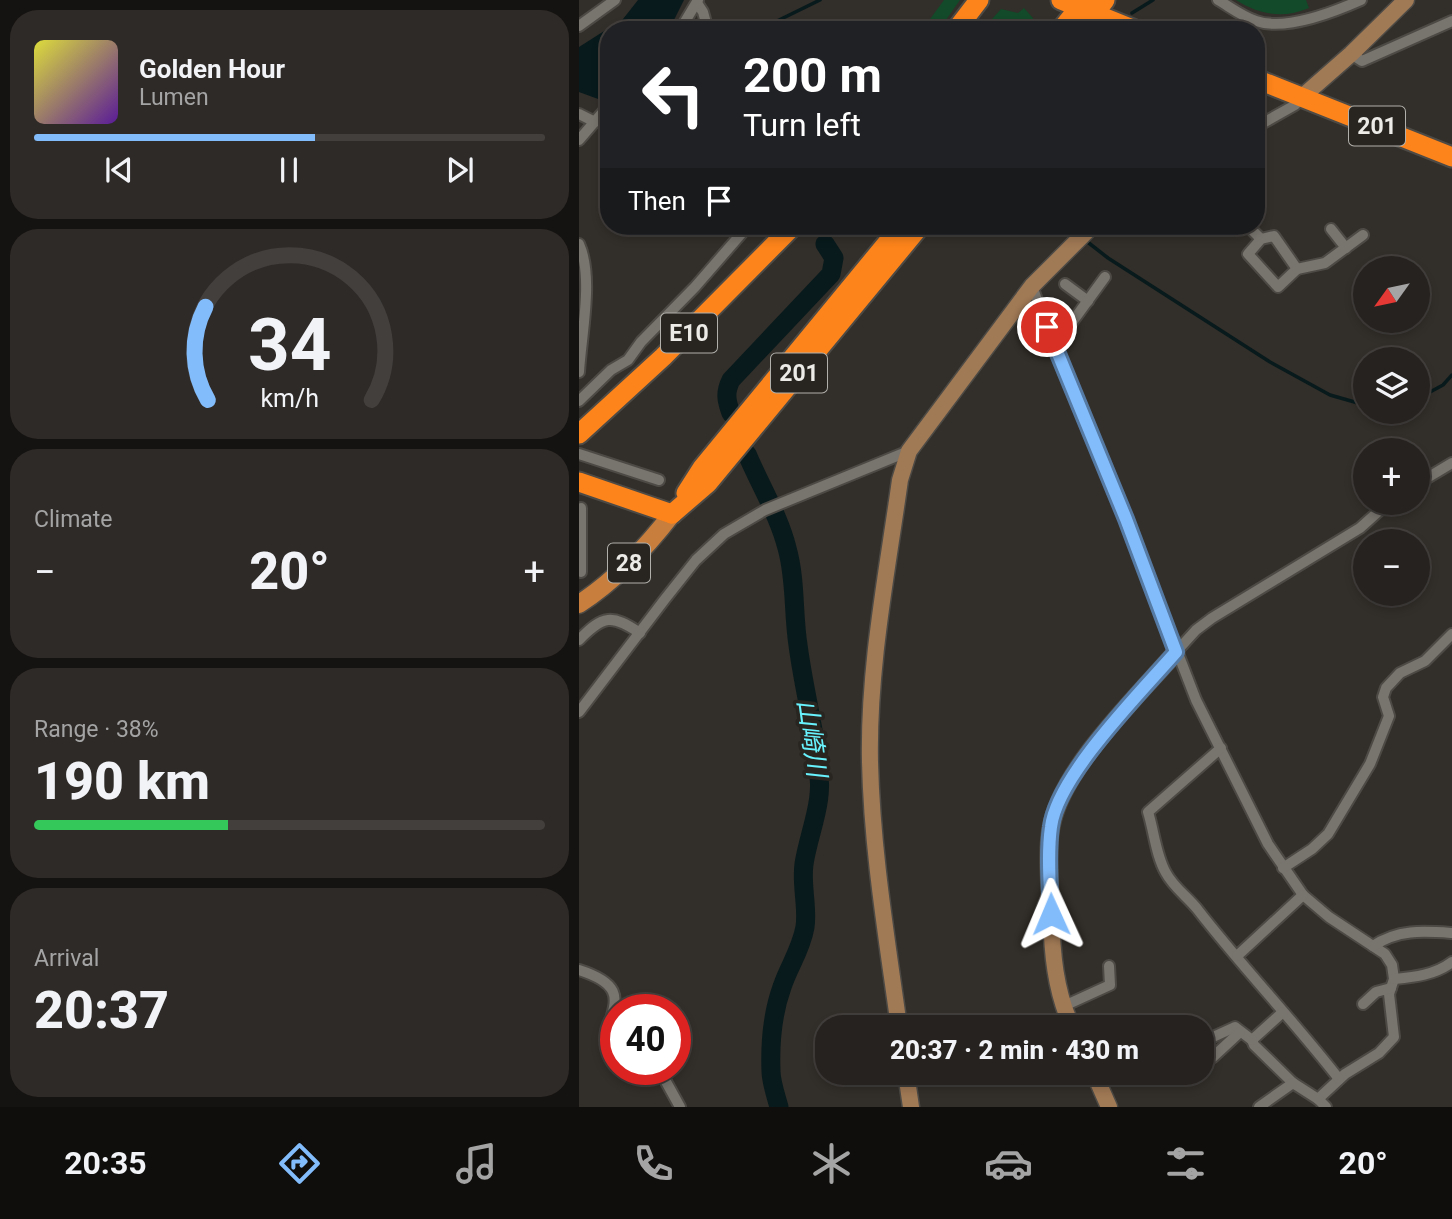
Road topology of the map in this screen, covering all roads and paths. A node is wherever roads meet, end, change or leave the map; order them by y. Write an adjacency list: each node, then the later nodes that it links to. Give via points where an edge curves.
1 (615, 0): 19 (street)
2 (968, 0): 12 (highway)
3 (979, 0): 13 (highway)
4 (1061, 0): 9 (highway)
5 (1218, 0): 16 (street)
6 (1361, 0): 18 (street, via 1286,24)
7 (1406, 0): 20 (street)
8 (698, 1): 10 (street); 11 (street)
9 (1091, 5): 14 (highway); 15 (highway)
10 (686, 21)
11 (706, 21)
12 (953, 21)
13 (963, 21)
14 (1072, 21)
15 (1119, 21)
16 (1254, 21)
17 (1452, 21): 20 (street, via 1362,61)
18 (1265, 23)
19 (579, 26)
20 (1351, 54): 22 (street)
21 (1265, 83): 22 (highway, 201)
22 (1302, 97): 26 (street); 28 (highway, 201)
23 (579, 114): 25 (street)
24 (600, 116): 25 (street)
25 (595, 122): 27 (street)
26 (1265, 122)
27 (579, 140)
28 (1452, 157)
29 (1331, 229): 39 (street)
30 (740, 235): 48 (street, via 628,360)
31 (784, 235): 49 (highway, E10, via 673,348)
32 (894, 235): 57 (highway, 201, via 702,468)
33 (913, 235): 57 (highway, 201, via 708,483)
34 (1083, 235): 43 (street)
35 (1257, 235): 37 (street)
36 (1363, 235): 39 (street)
37 (1261, 239): 40 (street, via 1274,236); 40 (street, via 1249,254 1278,287)
38 (579, 244): 46 (street, via 584,256 586,318)
39 (1346, 248): 40 (street, via 1325,263)
40 (1297, 269)
41 (1105, 277): 44 (street)
42 (1065, 284): 44 (street)
43 (1032, 286): 45 (street); 50 (street)
44 (1088, 301): 45 (street)
45 (1054, 347): 65 (street)
46 (579, 372)
47 (579, 378): 48 (street)
48 (582, 398)
49 (579, 434)
50 (909, 451): 62 (street, via 765,510 724,534 696,560); 81 (street, via 900,480 875,666 870,761 878,877)
51 (579, 454): 54 (street)
52 (1452, 463): 53 (street)
53 (1430, 476)
54 (659, 480)
55 (579, 482): 57 (highway)
56 (581, 508): 59 (street)
57 (672, 514): 61 (main road, 28, via 644,550)
58 (1374, 515): 65 (street, via 1212,618)
59 (579, 547): 60 (street)
60 (581, 572)
61 (579, 604)
62 (640, 633): 64 (street, via 608,618); 66 (street)
63 (1452, 634): 68 (street, via 1386,688 1383,697 1389,716 1370,764 1328,834)
64 (579, 640)
65 (1176, 652): 67 (street); 79 (street, via 1092,750 1058,802 1051,826 1050,892 1052,958)
66 (579, 712)
67 (1221, 748): 68 (street); 72 (street, via 1148,811 1165,872)
68 (1283, 868): 69 (street)
69 (1303, 895): 71 (street); 72 (street)
70 (1452, 933): 71 (street, via 1403,933)
71 (1373, 946): 76 (street, via 1392,965)
72 (1237, 956): 80 (street)
73 (1452, 962): 76 (street)
74 (1109, 966): 79 (street, via 1110,985)
75 (579, 970): 77 (street, via 605,983)
76 (1392, 984): 78 (street); 87 (street, via 1394,1037 1379,1054)
77 (614, 994)
78 (1363, 1004)
79 (1064, 1006): 82 (street)
80 (1283, 1012): 85 (street); 87 (street)
81 (897, 1015)
82 (1067, 1015)
83 (1240, 1032): 84 (street, via 1235,1027); 85 (street); 86 (street)
84 (1214, 1037)
85 (1252, 1040): 88 (street)
86 (1214, 1056)
87 (1339, 1079): 92 (street)
88 (1293, 1083): 92 (street); 96 (street)
89 (668, 1085): 93 (street)
90 (908, 1085): 94 (street)
91 (1099, 1085): 95 (street)
92 (1322, 1103)
93 (680, 1107)
94 (911, 1107)
95 (1109, 1107)
96 (1259, 1107)

